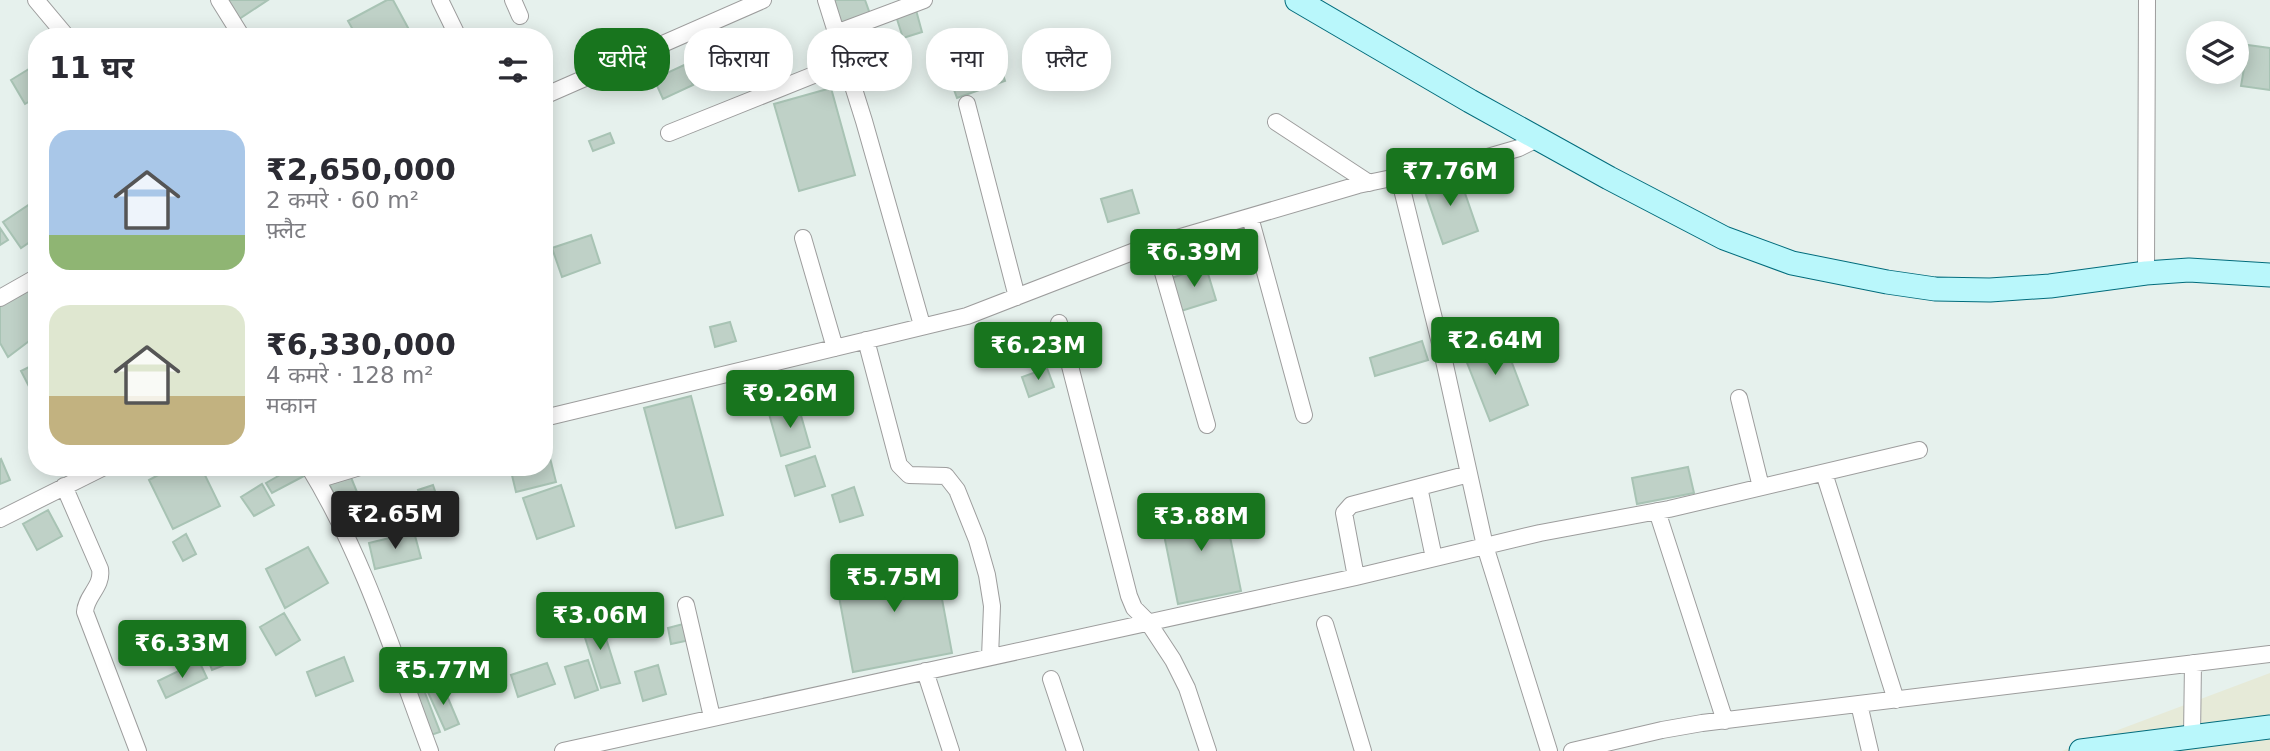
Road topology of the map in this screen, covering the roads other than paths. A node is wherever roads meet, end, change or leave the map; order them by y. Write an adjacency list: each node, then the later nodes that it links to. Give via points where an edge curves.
1 (36, 0): 11 (street)
2 (219, 0): 12 (street)
3 (440, 0): 13 (street)
4 (513, 0): 10 (street)
5 (764, 0): 18 (street)
6 (826, 0): 14 (street)
7 (924, 0): 15 (street)
8 (1297, 0): 22 (street)
9 (2147, 0): 28 (street)
10 (520, 16)
11 (60, 28)
12 (236, 28)
13 (454, 28)
14 (834, 28)
15 (849, 28)
16 (807, 77): 21 (street)
17 (855, 91): 34 (street)
18 (553, 92)
19 (967, 104): 31 (street)
20 (1276, 121): 24 (street)
21 (669, 133)
22 (1539, 138): 23 (street, via 1474,161); 28 (street, via 1724,237 1793,263 1935,289 2050,286)
23 (1399, 177): 24 (street); 43 (street)
24 (1369, 183): 25 (street)
25 (1250, 217): 27 (street); 38 (street)
26 (803, 238): 36 (street)
27 (1155, 245): 31 (street); 40 (street)
28 (2146, 272): 29 (street)
29 (2270, 275)
30 (28, 283): 32 (street)
31 (1017, 297): 34 (street, via 967,316)
32 (0, 299)
33 (1059, 323): 55 (street, via 1129,596)
34 (922, 325): 35 (street)
35 (866, 340): 36 (street); 58 (street, via 899,465 909,475 940,475 951,480 977,540 992,606)
36 (835, 348): 39 (street)
37 (1739, 398): 48 (street)
38 (1304, 415)
39 (553, 416)
40 (1207, 425)
41 (1919, 450): 42 (street)
42 (1824, 472): 48 (street); 62 (street)
43 (1469, 474): 47 (street); 51 (street)
44 (85, 476): 46 (street)
45 (315, 476): 69 (street, via 356,557)
46 (64, 486): 50 (street); 68 (street, via 102,577 85,612)
47 (1419, 487): 52 (street); 53 (street, via 1347,508 1344,513)
48 (1762, 487): 49 (street)
49 (1657, 511): 51 (street); 65 (street)
50 (0, 519)
51 (1485, 546): 52 (street); 75 (street)
52 (1434, 558): 53 (street)
53 (1356, 577): 55 (street)
54 (686, 605): 64 (street)
55 (1148, 622): 58 (street); 73 (street, via 1187,688)
56 (1325, 624): 74 (street)
57 (2270, 654): 59 (street)
58 (990, 657): 60 (street)
59 (2193, 663): 62 (street); 67 (street)
60 (925, 671): 64 (street); 71 (street)
61 (1051, 679): 72 (street)
62 (1896, 700): 63 (street)
63 (1859, 704): 65 (street); 77 (street)
64 (712, 717): 70 (street)
65 (1725, 721): 76 (street)
66 (2270, 727): 67 (street)
67 (2193, 736): 78 (street)
68 (138, 751)
69 (430, 751)
70 (562, 751)
71 (951, 751)
72 (1075, 751)
73 (1208, 751)
74 (1363, 751)
75 (1549, 751)
76 (1572, 751)
77 (1870, 751)
78 (2081, 751)

